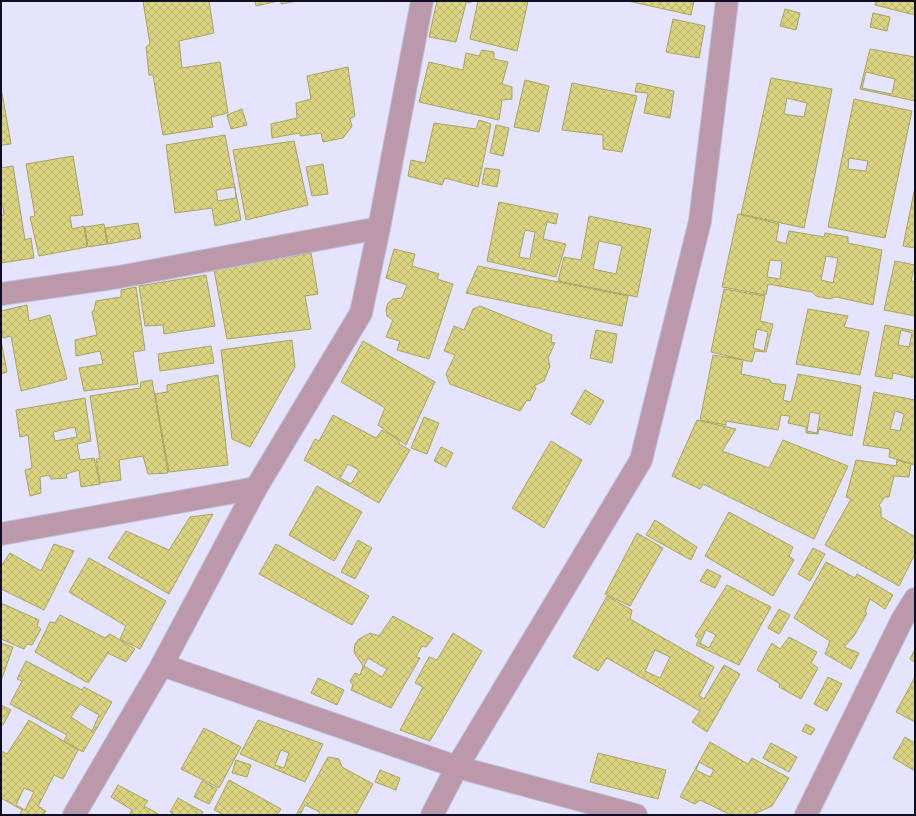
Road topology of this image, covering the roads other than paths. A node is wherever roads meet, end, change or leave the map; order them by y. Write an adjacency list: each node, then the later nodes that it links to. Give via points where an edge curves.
1 (422, 1): 3 (street)
2 (727, 1): 9 (street, via 700,222 642,460)
3 (379, 228): 4 (street, via 119,277); 5 (street, via 362,313)
4 (1, 294)
5 (256, 488): 6 (street); 8 (street)
6 (1, 534)
7 (915, 599): 13 (street, via 902,620)
8 (162, 665): 9 (street); 10 (street)
9 (456, 767): 11 (street); 12 (street)
10 (74, 815)
11 (432, 815)
12 (636, 815)
13 (806, 815)

